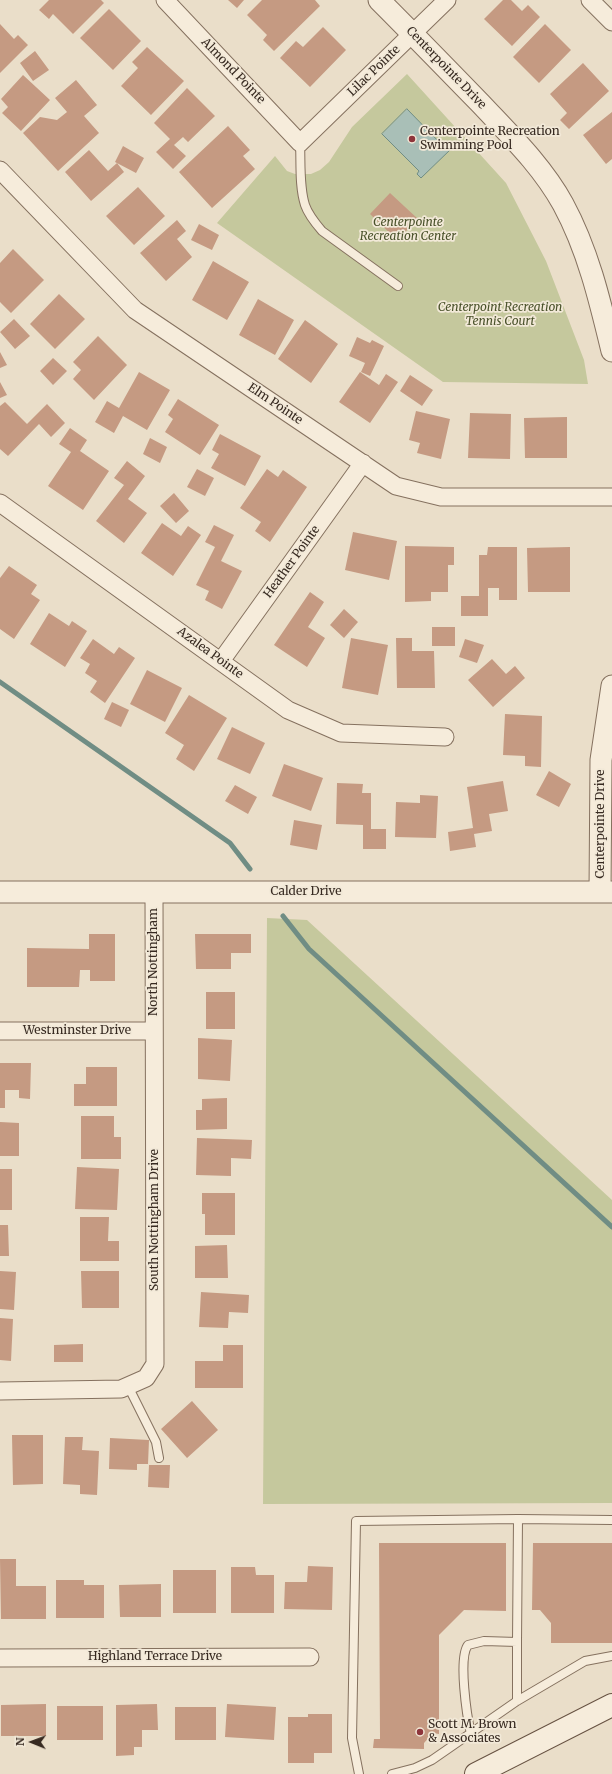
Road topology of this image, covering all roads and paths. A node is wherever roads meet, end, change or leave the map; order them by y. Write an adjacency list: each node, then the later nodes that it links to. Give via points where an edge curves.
1 (165, 0): 7 (street, Almond Pointe)
2 (379, 0): 6 (street, Centerpointe Drive)
3 (447, 0): 6 (street, Lilac Pointe)
4 (590, 0): 5 (street)
5 (612, 22)
6 (413, 33): 7 (street, Lilac Pointe); 10 (street, Centerpointe Drive, via 546,175 564,205 582,244)
7 (300, 143): 9 (lane, via 305,206 322,231)
8 (0, 170): 11 (street, Elm Pointe, via 135,310)
9 (398, 286)
10 (612, 351)
11 (363, 463): 12 (street, Elm Pointe, via 396,486 441,498); 14 (street, Heather Pointe)
12 (612, 497)
13 (0, 503): 14 (street, Azalea Pointe)
14 (221, 662): 16 (street, Azalea Pointe, via 288,710 341,733)
15 (612, 686): 19 (street, Centerpointe Drive, via 601,760)
16 (445, 737)
17 (0, 892): 18 (street, Calder Drive)
18 (154, 892): 19 (street, Calder Drive); 21 (street, North Nottingham)
19 (606, 892)
20 (0, 1031): 21 (street, Westminster Drive)
21 (154, 1031): 22 (street, South Nottingham Drive, via 156,1364 146,1378)
22 (125, 1388): 23 (street); 24 (lane, via 156,1442)
23 (0, 1391)
24 (159, 1458)
25 (518, 1519): 26 (lane); 27 (lane); 34 (lane, via 356,1521 352,1738)
26 (612, 1520)
27 (517, 1642): 31 (lane); 33 (lane, via 484,1641 473,1643 466,1648 464,1691 466,1716)
28 (612, 1656): 31 (lane, via 585,1661)
29 (310, 1657): 30 (street, Highland Terrace Drive)
30 (0, 1658)
31 (518, 1701): 33 (lane)
32 (612, 1706): 36 (main road)
33 (471, 1734): 35 (lane, via 432,1760)
34 (359, 1774)
35 (392, 1774)
36 (476, 1774)

